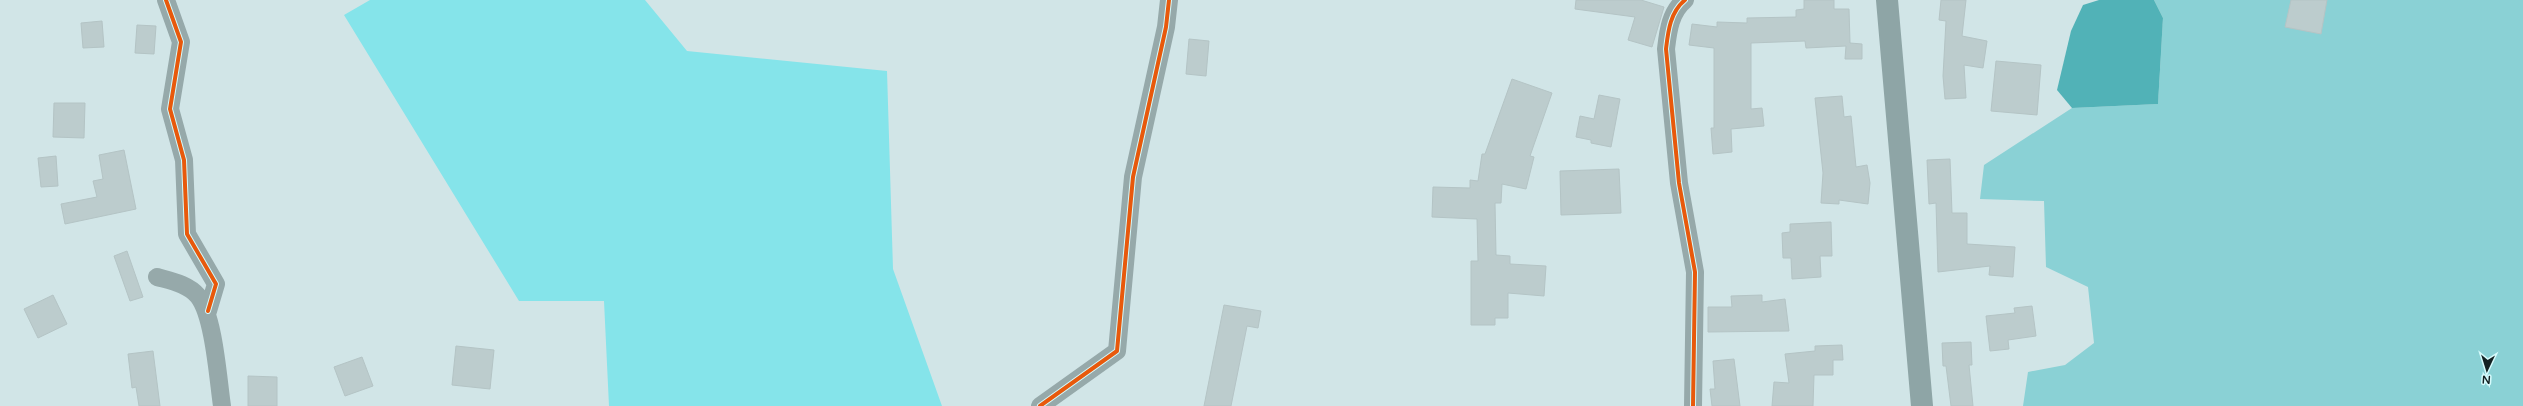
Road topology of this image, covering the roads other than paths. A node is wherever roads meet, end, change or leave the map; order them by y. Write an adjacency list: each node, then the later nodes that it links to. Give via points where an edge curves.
1 (166, 0): 6 (street, via 181,42 170,110 184,160 187,234 216,284)
2 (1169, 0): 8 (street, via 1166,28 1133,177 1117,351)
3 (1685, 0): 9 (street, via 1674,14 1668,31 1666,49 1679,183 1695,272)
4 (1887, 0): 10 (highway)
5 (157, 277): 6 (street, via 184,285 198,295)
6 (208, 311): 7 (street)
7 (222, 406)
8 (1040, 406)
9 (1693, 406)
10 (1922, 406)

